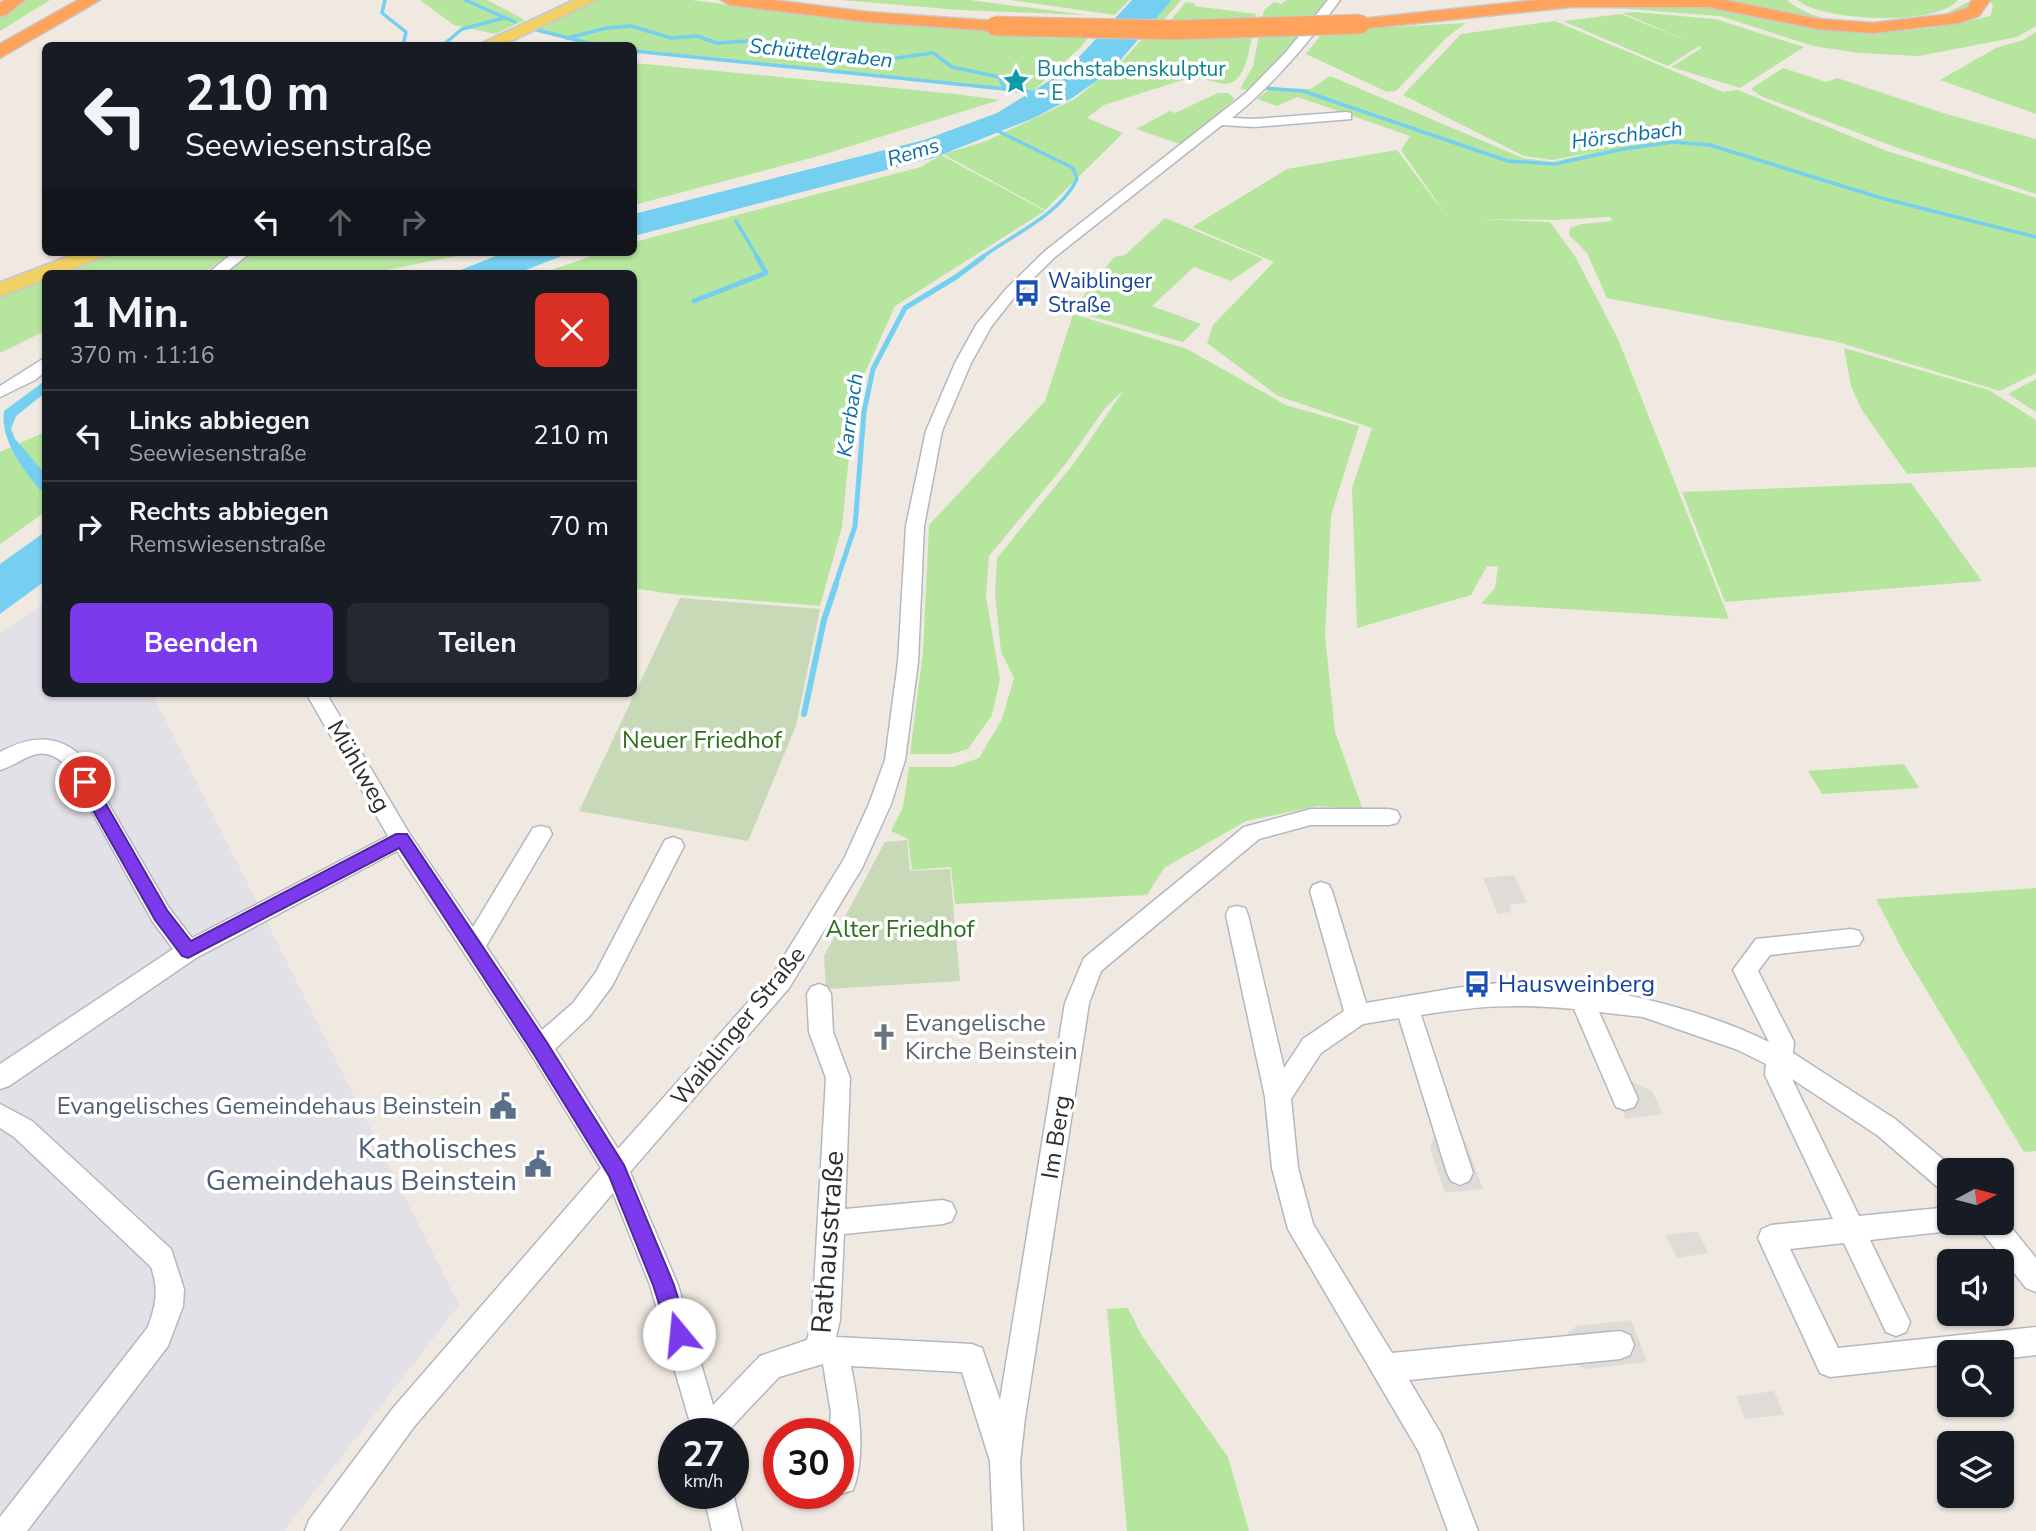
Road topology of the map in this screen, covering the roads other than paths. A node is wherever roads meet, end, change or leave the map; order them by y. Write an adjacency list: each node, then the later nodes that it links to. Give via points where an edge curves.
1 (16, 0): 13 (highway)
2 (65, 0): 16 (highway)
3 (91, 0): 18 (highway)
4 (588, 0): 17 (main road)
5 (730, 0): 15 (highway, via 867,17)
6 (795, 0): 15 (highway)
7 (1334, 0): 20 (street, Waiblinger Straße, via 1290,55)
8 (1517, 0): 14 (highway)
9 (1791, 0): 10 (highway, via 1817,13 1865,20 1939,12)
10 (1963, 0)
11 (1981, 0): 12 (highway, via 1973,12 1953,19 1872,28 1818,24 1708,2)
12 (1579, 1): 14 (highway)
13 (0, 11)
14 (1357, 20): 15 (highway, bridge, via 1176,30)
15 (997, 22)
16 (0, 39)
17 (491, 42)
18 (0, 52)
19 (1346, 116): 20 (street)
20 (1222, 121): 51 (street, Waiblinger Straße, via 1050,254 984,325 934,431 923,475 901,725 880,804 854,862 780,981)
21 (88, 256): 23 (main road)
22 (238, 256): 24 (street)
23 (52, 270)
24 (219, 270)
25 (42, 274): 26 (main road)
26 (0, 290)
27 (42, 366): 28 (street)
28 (0, 392)
29 (318, 697): 33 (street, Mühlweg)
30 (0, 762): 39 (street, via 31,747 50,744 73,760 161,915)
31 (1389, 817): 67 (street, Im Berg, via 1311,817 1252,833 1092,965 1077,1003)
32 (541, 834): 38 (street)
33 (401, 839): 38 (street, Mühlweg); 39 (street)
34 (673, 846): 44 (street, via 604,979 580,1010)
35 (1321, 891): 43 (street)
36 (1237, 915): 47 (street)
37 (1850, 938): 45 (street, via 1764,946 1745,970 1782,1042)
38 (473, 947): 44 (street, Mühlweg)
39 (188, 951): 46 (street)
40 (820, 995): 55 (street, Rathausstraße, via 821,1032 838,1078)
41 (1581, 998): 42 (street, via 1479,995); 45 (street, via 1643,1007 1746,1042); 48 (street)
42 (1407, 1007): 43 (street); 52 (street)
43 (1357, 1015): 47 (street, via 1312,1046)
44 (540, 1047): 51 (street, Mühlweg)
45 (1781, 1059): 50 (street, via 1886,1127); 56 (street, via 1777,1075)
46 (0, 1077)
47 (1279, 1097): 63 (street, via 1280,1135 1301,1229)
48 (1625, 1099)
49 (0, 1115): 69 (street, via 23,1129 161,1258 171,1278 171,1303 158,1336)
50 (1937, 1170)
51 (617, 1171): 64 (street, Mühlweg, via 664,1285); 70 (street, Waiblinger Straße, via 403,1418)
52 (1460, 1173)
53 (943, 1212): 55 (street)
54 (1937, 1220): 56 (street)
55 (831, 1223): 62 (street, Rathausstraße)
56 (1851, 1229): 59 (street); 60 (street, via 1771,1238 1830,1363)
57 (2001, 1236): 58 (street)
58 (2036, 1279)
59 (1896, 1322)
60 (2036, 1341)
61 (1620, 1345): 63 (street)
62 (826, 1351): 65 (street, Rathausstraße, via 770,1366); 66 (street, Rathausstraße); 67 (street, via 972,1358)
63 (1387, 1368): 73 (street, via 1431,1444)
64 (703, 1418)
65 (721, 1418)
66 (845, 1418)
67 (1005, 1462): 72 (street, Im Berg)
68 (722, 1509): 71 (street)
69 (8, 1531)
70 (320, 1531)
71 (727, 1531)
72 (1008, 1531)
73 (1463, 1531)

